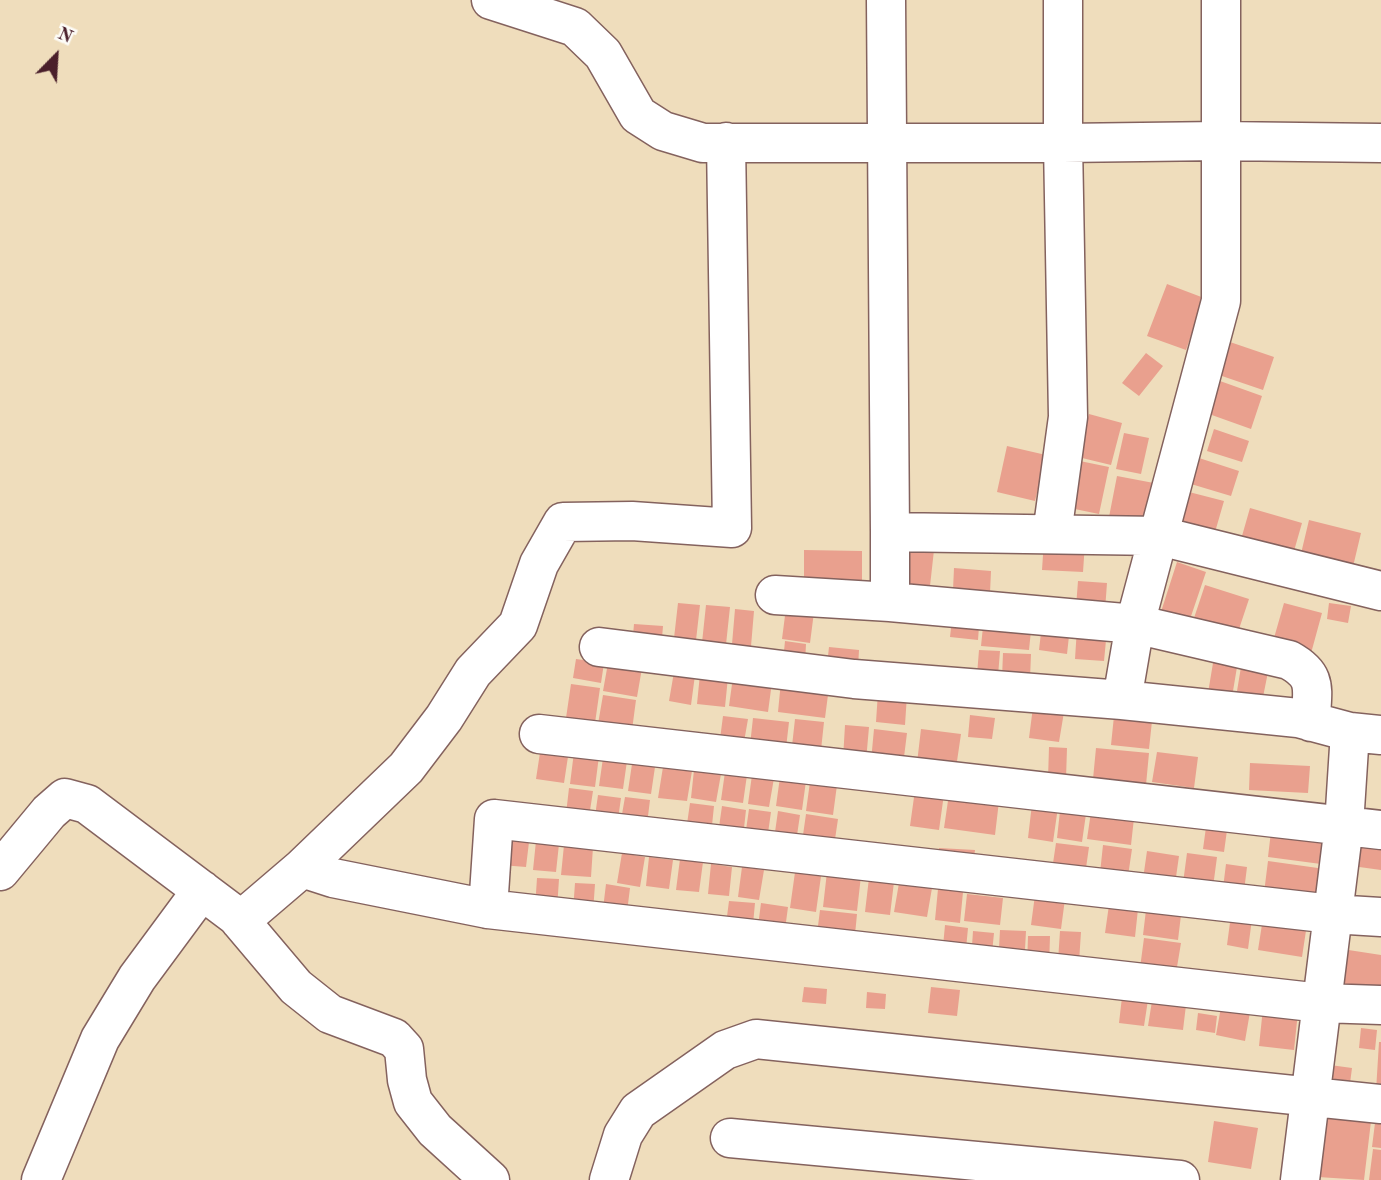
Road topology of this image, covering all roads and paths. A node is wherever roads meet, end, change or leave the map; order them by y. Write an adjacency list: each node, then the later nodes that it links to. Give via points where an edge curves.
1 (491, 0): 6 (street, via 575,27 604,54 638,115 663,131 703,143)
2 (886, 0): 9 (street)
3 (1063, 0): 7 (street)
4 (1221, 0): 5 (street)
5 (1220, 141): 7 (street); 8 (street); 12 (street, via 1221,301)
6 (726, 142): 9 (street); 24 (street, via 732,528 563,522 539,564 518,625 473,672 406,768)
7 (1063, 143): 9 (street); 11 (street, via 1068,418)
8 (1381, 143)
9 (887, 144): 10 (street)
10 (903, 531): 11 (street); 15 (street)
11 (1052, 534): 12 (street)
12 (1160, 536): 13 (street); 16 (street)
13 (1381, 592)
14 (775, 595): 15 (street)
15 (890, 602): 16 (street)
16 (1135, 624): 18 (street); 19 (street, via 1289,660 1304,668 1311,679)
17 (599, 647): 18 (street, via 854,679)
18 (1122, 700): 19 (street)
19 (1311, 722): 21 (street)
20 (539, 734): 22 (street)
21 (1365, 734): 22 (street)
22 (1344, 825): 23 (street); 28 (street)
23 (1381, 830)
24 (302, 868): 27 (street); 30 (street)
25 (0, 871): 26 (street, via 65,798 86,804)
26 (202, 890): 30 (street); 36 (street, via 151,957 100,1039)
27 (488, 909): 28 (street, via 494,819); 31 (street)
28 (1332, 914): 29 (street); 31 (street)
29 (1381, 917)
30 (240, 921): 37 (street, via 296,987 330,1014 394,1038 404,1049 413,1102 435,1130)
31 (1321, 1003): 32 (street); 33 (street)
32 (1381, 1005)
33 (1310, 1097): 34 (street); 38 (street, via 755,1039 725,1050 638,1111 623,1135); 40 (street)
34 (1381, 1104)
35 (730, 1138): 39 (street)
36 (41, 1180)
37 (490, 1180)
38 (608, 1180)
39 (1180, 1180)
40 (1300, 1180)

